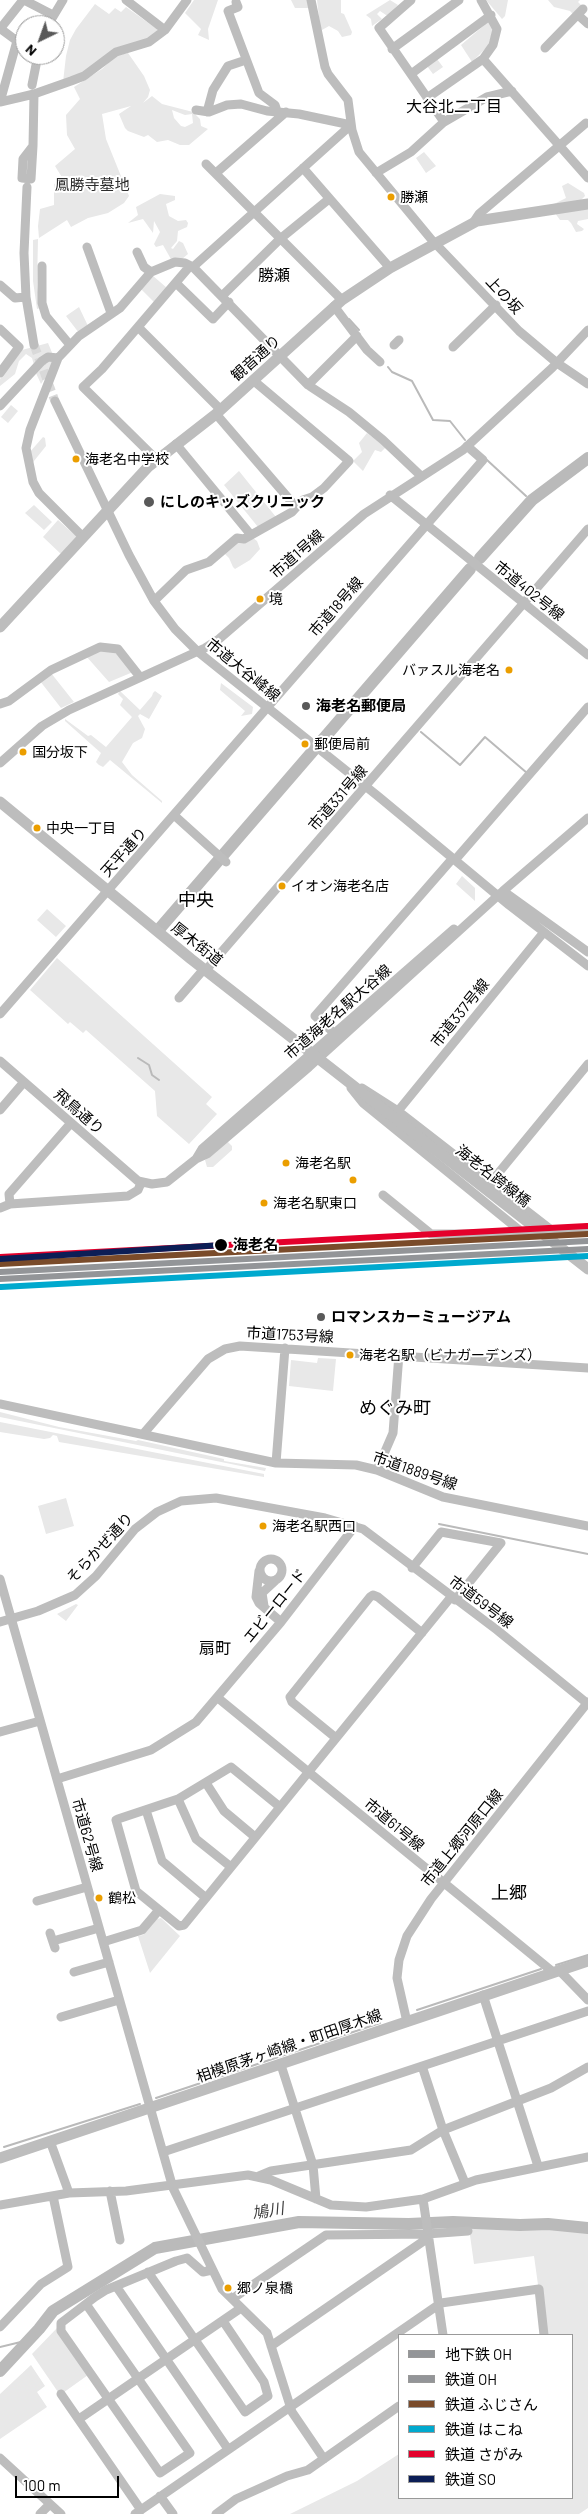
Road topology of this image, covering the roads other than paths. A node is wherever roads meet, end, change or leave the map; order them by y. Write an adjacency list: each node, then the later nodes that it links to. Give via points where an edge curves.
1 (23, 0): 10 (street); 13 (street)
2 (63, 0): 10 (street)
3 (126, 0): 14 (street)
4 (311, 0): 30 (street, 上の坂, via 325,67 348,100)
5 (411, 0): 16 (street, via 379,28)
6 (459, 0): 16 (street)
7 (481, 0): 11 (street)
8 (185, 1): 14 (street)
9 (236, 2): 18 (street, via 238,7 228,11)
10 (53, 15)
11 (491, 15): 17 (street, via 497,33); 20 (street)
12 (588, 24): 15 (street, via 581,12)
13 (0, 29): 24 (street, via 17,41)
14 (165, 30): 21 (street, via 148,42 116,52 84,76)
15 (545, 48)
16 (392, 49): 20 (street)
17 (483, 59): 22 (street); 23 (street)
18 (246, 60): 26 (street, via 228,66 213,90); 27 (street, via 259,93)
19 (37, 65): 21 (street)
20 (411, 74): 23 (street)
21 (33, 90): 24 (street); 51 (street, via 33,146 24,253)
22 (512, 91): 28 (street, via 487,97); 31 (street)
23 (427, 98): 28 (street)
24 (0, 102)
25 (196, 110): 26 (street)
26 (207, 112): 27 (street, via 241,104)
27 (282, 112): 30 (street); 34 (street)
28 (444, 122): 35 (street, via 411,152)
29 (586, 123): 31 (street)
30 (351, 126): 33 (street); 35 (street, 上の坂, via 359,152)
31 (560, 146): 36 (street); 40 (street, via 479,214)
32 (206, 164): 34 (street)
33 (303, 168): 37 (street); 39 (street)
34 (216, 173): 39 (street)
35 (376, 173): 42 (street, 上の坂)
36 (588, 178)
37 (329, 199): 41 (street); 47 (street)
38 (588, 204): 40 (main road, 観音通り)
39 (252, 212): 41 (street); 46 (street)
40 (473, 223): 42 (main road, 観音通り)
41 (280, 239): 52 (street); 53 (street)
42 (434, 243): 47 (main road, 観音通り); 54 (street, 上の坂)
43 (87, 248): 57 (street)
44 (137, 252): 48 (street, via 144,267)
45 (42, 266): 56 (street)
46 (192, 266): 48 (street, via 181,261); 49 (street); 52 (street)
47 (390, 268): 53 (main road, 観音通り)
48 (151, 272): 57 (street)
49 (176, 283): 52 (street, via 213,319); 58 (street)
50 (0, 285): 51 (street, via 15,298)
51 (26, 297): 55 (street)
52 (226, 299): 65 (street)
53 (338, 303): 61 (street); 65 (main road, 観音通り)
54 (496, 305): 62 (street); 68 (street, 上の坂)
55 (28, 313): 56 (street); 63 (street)
56 (45, 313): 64 (street)
57 (112, 313): 64 (street)
58 (138, 327): 75 (street); 78 (street, via 83,387)
59 (0, 329): 69 (street, via 19,347)
60 (588, 330): 68 (street, 市道1号線)
61 (357, 336): 67 (street); 72 (street)
62 (454, 343)
63 (34, 345)
64 (70, 345): 66 (street)
65 (281, 356): 70 (main road, 観音通り); 72 (street)
66 (58, 358): 74 (street, via 42,360); 86 (street, via 30,430 26,455 37,489)
67 (380, 362)
68 (557, 363): 71 (street, 上の坂); 77 (street, 市道1号線)
69 (0, 373)
70 (254, 381): 75 (main road, 観音通り); 81 (street, via 349,461 324,488)
71 (588, 384)
72 (308, 385): 79 (street, via 349,412)
73 (55, 401): 82 (street, 市道大谷峰線)
74 (0, 406)
75 (219, 412): 76 (main road, 観音通り); 81 (street)
76 (176, 444): 78 (main road, 観音通り); 85 (street)
77 (467, 446): 79 (street, 市道1号線); 83 (street, 市道18号線, via 483,460)
78 (157, 460): 82 (main road, 観音通り)
79 (421, 476): 80 (street, 市道1号線)
80 (390, 495): 83 (street, 市道402号線); 90 (street, 市道1号線, via 219,639)
81 (296, 507): 85 (street)
82 (108, 509): 86 (main road, 観音通り); 87 (street, 市道大谷峰線)
83 (426, 524): 88 (street, 市道402号線); 95 (street, 市道18号線)
84 (588, 529): 88 (street, 市道331号線)
85 (251, 535): 87 (street, via 237,538 209,562 180,574)
86 (83, 537): 89 (main road, 観音通り)
87 (154, 601): 90 (street, 市道大谷峰線, via 175,629)
88 (523, 604): 91 (street, 市道402号線); 97 (street, 市道331号線)
89 (0, 627)
90 (198, 651): 92 (street, 市道1号線); 95 (street, 市道大谷峰線)
91 (588, 655)
92 (140, 677): 93 (street, via 118,649 100,648 50,670 10,701); 96 (street, 市道1号線, via 68,710 42,726)
93 (0, 704)
94 (588, 707): 102 (street)
95 (267, 708): 97 (street, 市道大谷峰線); 99 (street, 天平通り)
96 (0, 763)
97 (365, 787): 102 (street, 市道大谷峰線); 108 (street, 市道331号線)
98 (0, 802): 103 (main road, 厚木街道)
99 (175, 816): 101 (street); 103 (street, 天平通り)
100 (588, 818): 104 (street, 市道海老名駅大谷線)
101 (222, 858)
102 (454, 859): 104 (street, 市道大谷峰線); 111 (street, via 315,1016)
103 (107, 892): 108 (main road, 厚木街道); 110 (street, 天平通り)
104 (499, 894): 105 (street); 106 (street); 111 (street, 市道海老名駅大谷線); 112 (street, 市道海老名駅大谷線)
105 (544, 932): 107 (street); 119 (street, 市道337号線)
106 (588, 952)
107 (588, 966)
108 (205, 970): 109 (street, 市道331号線); 112 (main road, 厚木街道)
109 (180, 996)
110 (0, 1014)
111 (334, 1033): 112 (street, 市道海老名駅大谷線)
112 (315, 1056): 115 (main road, 厚木街道); 122 (street, 市道海老名駅大谷線, via 167,1182)
113 (0, 1061): 116 (street, 飛鳥通り)
114 (588, 1064): 121 (street)
115 (344, 1079): 117 (main road, 厚木街道); 119 (street); 128 (street, via 363,1103)
116 (24, 1082): 118 (street); 120 (street, 飛鳥通り)
117 (379, 1106): 129 (main road, 海老名跨線橋)
118 (0, 1110)
119 (398, 1111): 121 (street)
120 (71, 1123): 122 (street, 飛鳥通り); 124 (street, via 9,1194)
121 (491, 1182): 127 (street)
122 (141, 1183): 124 (street, via 138,1190 128,1196)
123 (385, 1196): 128 (street, via 431,1234)
124 (10, 1204): 125 (street)
125 (0, 1208)
126 (588, 1230): 127 (street)
127 (554, 1232): 128 (street)
128 (524, 1234)
129 (588, 1269)
130 (285, 1348): 131 (street, 市道1753号線); 134 (street, 市道1753号線, via 240,1346 217,1353); 135 (street)
131 (399, 1354): 132 (street, 市道1753号線); 136 (street, via 393,1433)
132 (588, 1368)
133 (0, 1404): 134 (street)
134 (144, 1433): 135 (street, 市道1889号線)
135 (276, 1462): 136 (street, 市道1889号線, via 344,1464)
136 (377, 1470): 138 (street, 市道1889号線, via 443,1497)
137 (355, 1526): 139 (street, 市道59号線); 145 (street, そらかぜ通り, via 224,1500 181,1501 140,1524 96,1576 75,1595 45,1609); 147 (street, エビーロード)
138 (588, 1526)
139 (412, 1568): 143 (street, 市道59号線); 143 (street, via 441,1532 501,1543)
140 (259, 1570): 142 (street, via 264,1579); 142 (street, via 268,1558 279,1562 282,1572); 144 (street, via 256,1597)
141 (0, 1579): 145 (street, 市道62号線)
142 (275, 1581): 144 (street, via 262,1593)
143 (453, 1599): 148 (street); 150 (street, 市道59号線)
144 (265, 1609): 147 (street)
145 (11, 1619): 146 (street, そらかぜ通り); 151 (street, 市道62号線)
146 (0, 1622)
147 (280, 1622): 149 (street, エビーロード)
148 (422, 1633): 153 (street); 153 (street, via 375,1596 370,1597 359,1610 290,1697)
149 (218, 1698): 154 (street, 市道61号線); 155 (street, エビーロード, via 196,1722 166,1742)
150 (588, 1703): 162 (street, 市道上郷河原口線)
151 (40, 1722): 152 (street); 155 (street, 市道62号線)
152 (0, 1732)
153 (336, 1738): 154 (street)
154 (308, 1773): 158 (street); 162 (street, 市道61号線)
155 (57, 1779): 163 (street, 市道62号線)
156 (206, 1783): 157 (street); 158 (street, via 231,1767); 160 (street, via 224,1812)
157 (178, 1799): 159 (street); 161 (street, via 196,1839)
158 (280, 1807): 160 (street)
159 (146, 1810): 164 (street, via 162,1861); 166 (street, via 116,1820 136,1891)
160 (255, 1837): 161 (street)
161 (230, 1867): 164 (street)
162 (443, 1884): 172 (street, 市道61号線); 179 (street, 市道上郷河原口線, via 419,1917 401,1952 397,1978)
163 (87, 1887): 165 (street); 167 (street, 市道62号線)
164 (206, 1898): 166 (street, via 182,1926)
165 (37, 1901)
166 (159, 1910): 169 (street, via 142,1930)
167 (99, 1928): 168 (street); 169 (street, 市道62号線)
168 (52, 1941)
169 (103, 1942): 171 (street, 市道62号線)
170 (588, 1961): 172 (main road, 相模原茅ヶ崎線・町田厚木線)
171 (108, 1962): 173 (street); 175 (street, 市道62号線)
172 (556, 1971): 174 (main road, 相模原茅ヶ崎線・町田厚木線); 176 (street, 市道61号線)
173 (74, 1972)
174 (483, 1995): 179 (main road, 相模原茅ヶ崎線・町田厚木線); 180 (street)
175 (119, 2000): 178 (street); 185 (street, 市道62号線)
176 (588, 2000)
177 (588, 2011): 180 (street)
178 (61, 2017)
179 (407, 2022): 181 (main road, 相模原茅ヶ崎線・町田厚木線)
180 (497, 2041): 182 (street); 184 (street)
181 (281, 2065): 185 (main road, 相模原茅ヶ崎線・町田厚木線); 186 (street)
182 (422, 2066): 186 (street); 187 (street)
183 (588, 2067): 184 (street, via 559,2084)
184 (518, 2101): 187 (street); 193 (street)
185 (151, 2108): 188 (main road, 相模原茅ヶ崎線・町田厚木線); 189 (street, 市道62号線)
186 (294, 2108): 189 (street); 192 (street)
187 (443, 2130): 192 (street, via 411,2150); 195 (street)
188 (50, 2141): 191 (main road, 相模原茅ヶ崎線・町田厚木線); 198 (street)
189 (163, 2152): 196 (street, 市道62号線)
190 (588, 2157): 193 (street)
191 (0, 2158)
192 (313, 2165): 194 (street); 200 (street)
193 (538, 2166): 195 (street)
194 (259, 2176): 196 (street); 200 (street)
195 (465, 2183): 201 (street)
196 (172, 2184): 197 (street); 206 (street, 市道62号線)
197 (110, 2191): 198 (street); 205 (street)
198 (69, 2194): 199 (street)
199 (53, 2196): 202 (street); 214 (street, via 68,2267 41,2284)
200 (316, 2199): 201 (street, via 350,2207)
201 (424, 2199): 204 (street)
202 (0, 2205)
203 (468, 2231): 204 (street)
204 (427, 2234): 209 (street, via 326,2235); 211 (street); 218 (street)
205 (120, 2240)
206 (212, 2270): 207 (street, via 200,2271 187,2258); 209 (street, via 222,2289)
207 (148, 2272): 208 (street); 217 (street)
208 (116, 2286): 210 (street); 219 (street)
209 (232, 2299): 212 (street)
210 (86, 2304): 220 (street); 222 (street, via 61,2323 61,2331)
211 (438, 2305): 215 (street); 216 (street, via 538,2289); 223 (street)
212 (241, 2308): 213 (street); 218 (street, via 267,2333)
213 (223, 2322): 217 (street); 217 (street, via 264,2382 268,2396 246,2412)
214 (0, 2327)
215 (443, 2334)
216 (544, 2334)
217 (196, 2339): 219 (street)
218 (271, 2346): 223 (street)
219 (167, 2359): 220 (street); 226 (street)
220 (138, 2379): 222 (street); 222 (street, via 190,2453 160,2473)
221 (62, 2394): 225 (street)
222 (108, 2399): 225 (street)
223 (290, 2407): 226 (street); 227 (street)
224 (398, 2407): 227 (street)
225 (79, 2419): 231 (street)
226 (228, 2449): 229 (street)
227 (324, 2458): 235 (street, via 308,2470 236,2499)
228 (2, 2464): 230 (street)
229 (160, 2496): 231 (street); 234 (street)
230 (50, 2504): 232 (street); 233 (street)
231 (138, 2512)
232 (40, 2514)
233 (61, 2514)
234 (173, 2514)
235 (216, 2514)

